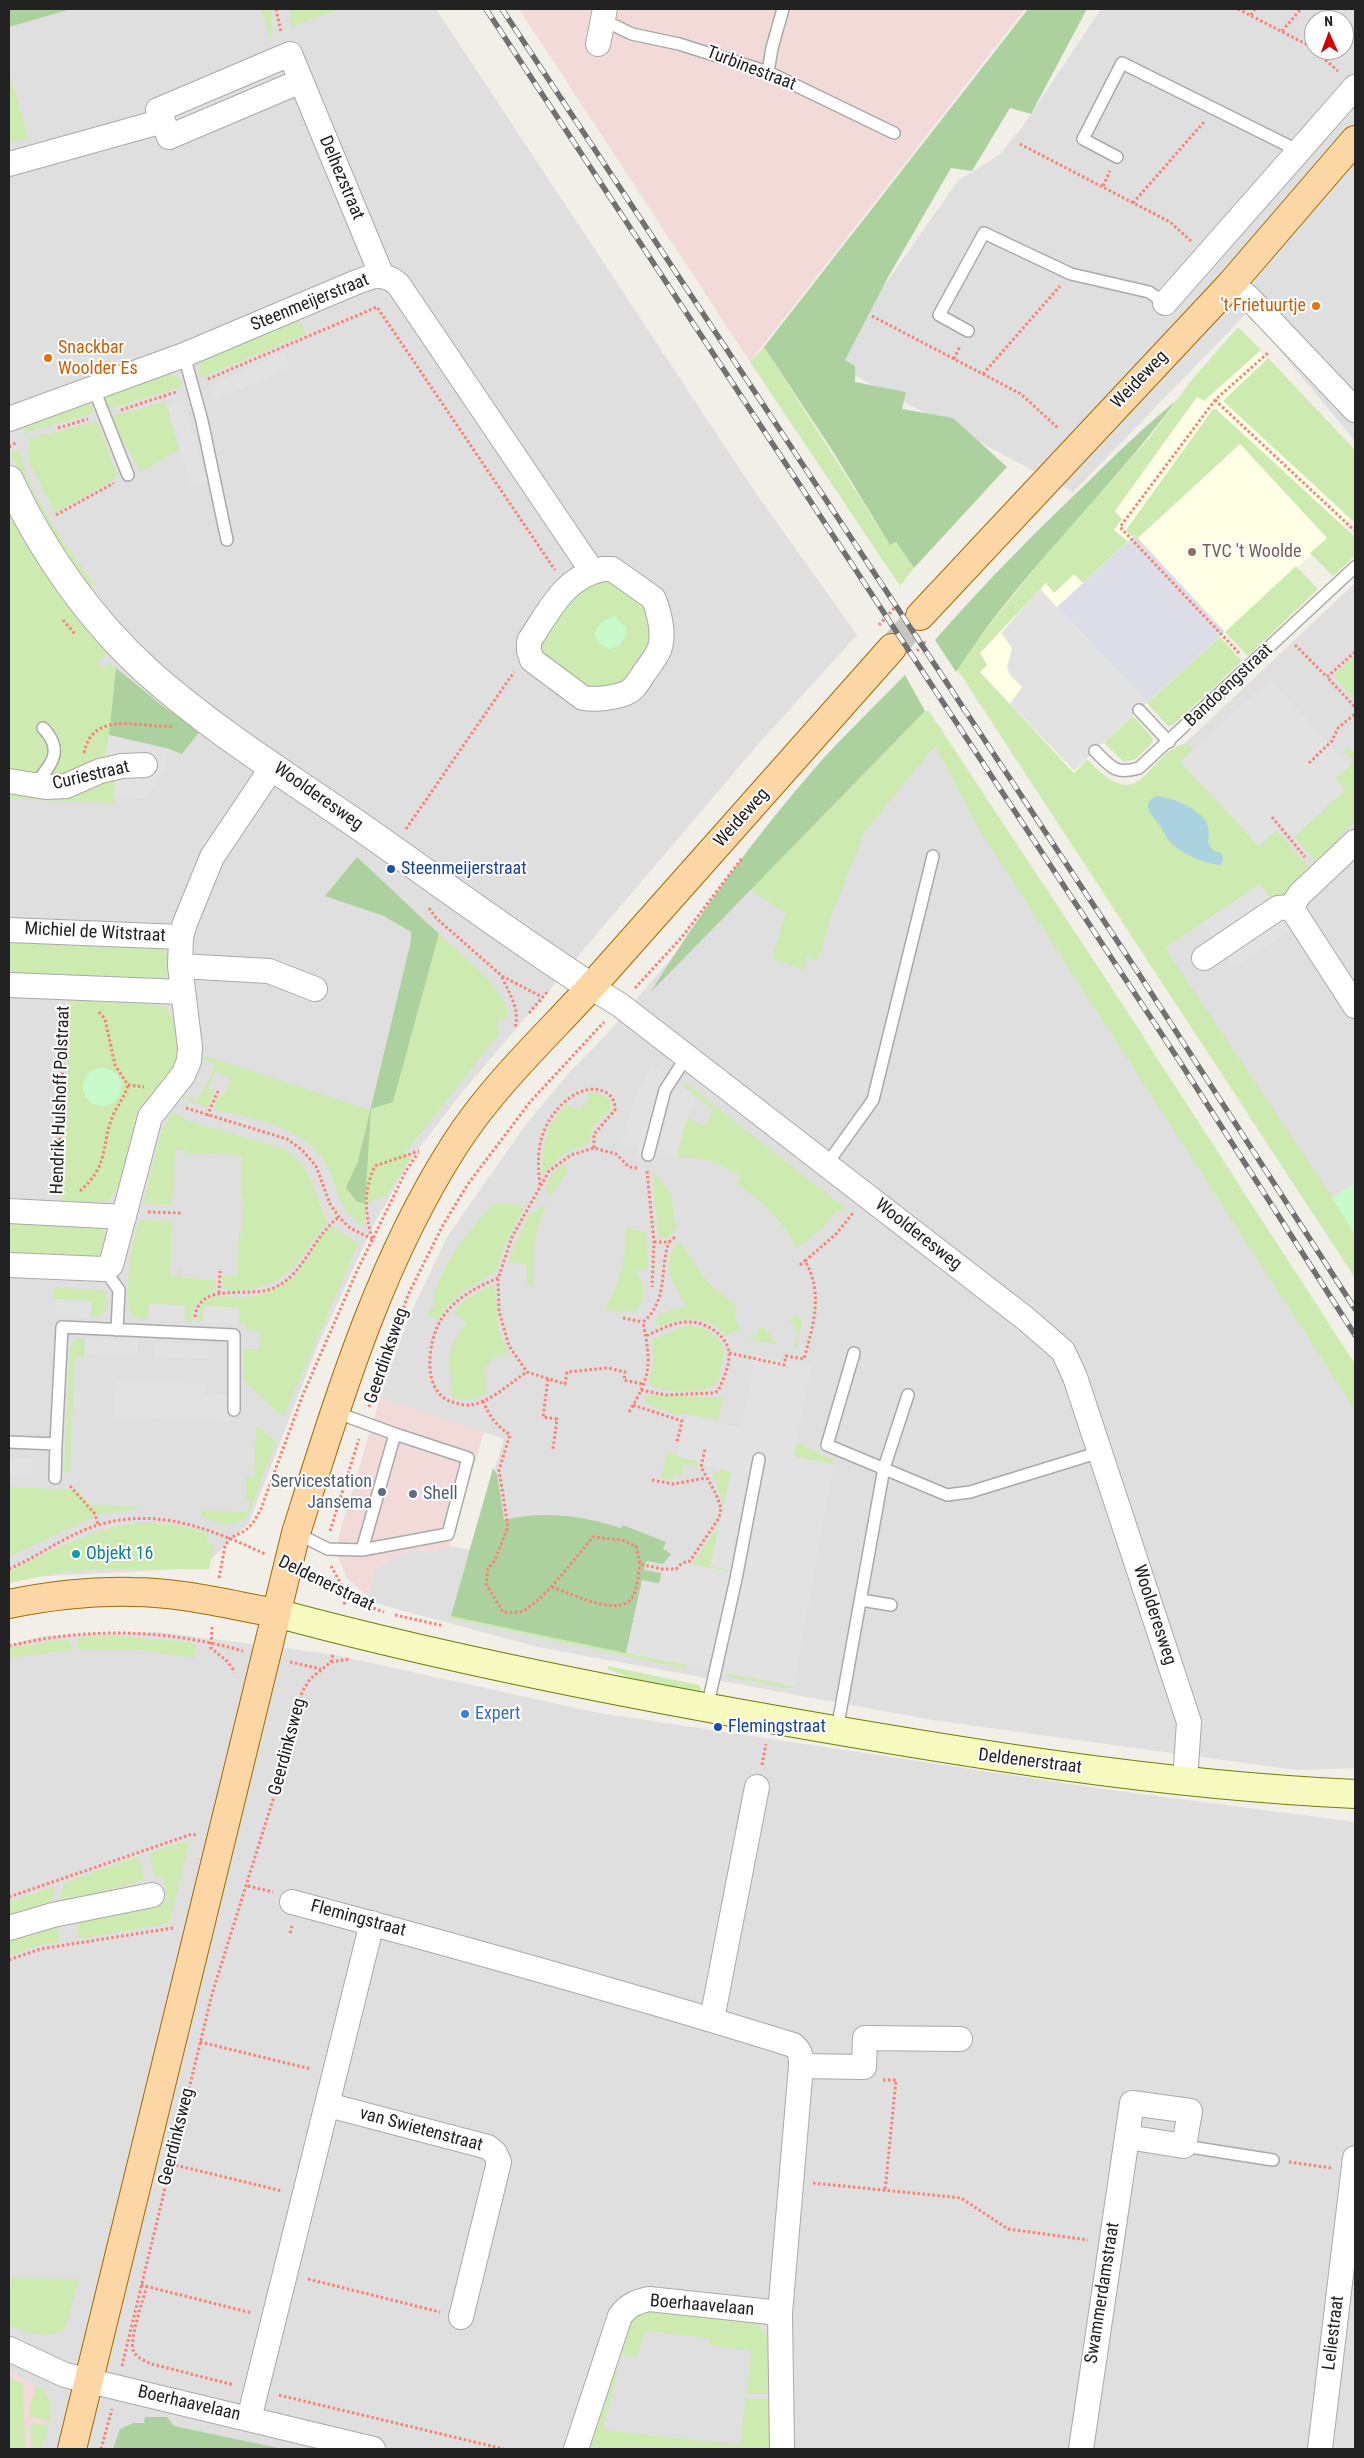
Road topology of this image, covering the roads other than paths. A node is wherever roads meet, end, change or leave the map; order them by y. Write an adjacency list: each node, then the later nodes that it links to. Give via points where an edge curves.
1 (783, 9): 4 (lane)
2 (604, 14): 3 (street, Turbinestraat); 4 (lane, Turbinestraat, via 632,34 678,44)
3 (598, 44)
4 (768, 72): 6 (lane, Turbinestraat)
5 (1348, 81): 8 (street)
6 (894, 133)
7 (1355, 140): 12 (main road, Weideweg)
8 (1299, 151): 9 (lane, via 1122,63 1083,139); 13 (street)
9 (1117, 157)
10 (9, 164): 11 (street, Delhezstraat, via 163,121 158,110 290,54)
11 (382, 276): 15 (street, Steenmeijerstraat, via 352,284); 23 (street, Steenmeijerstraat, via 398,284)
12 (1231, 284): 17 (street, via 1248,297); 24 (main road, Weideweg)
13 (1164, 304): 14 (lane, via 1149,292 1071,274 984,233 939,315)
14 (968, 331)
15 (184, 355): 16 (street, Steenmeijerstraat); 21 (lane)
16 (94, 389): 18 (street, Steenmeijerstraat); 19 (lane)
17 (1355, 410)
18 (9, 419)
19 (128, 475)
20 (9, 480): 31 (street, Woolderesweg, via 55,561 102,625 149,673)
21 (227, 540)
22 (1355, 567): 28 (lane, Bandoengstraat)
23 (592, 571): 23 (street, via 612,569 653,598 662,636 659,653 634,688 626,694 597,699 584,698 532,660 529,651 530,640 566,586)
24 (920, 616)
25 (892, 648): 42 (main road, Weideweg)
26 (1139, 710): 28 (lane)
27 (43, 728): 33 (lane, via 56,748 54,757)
28 (1168, 742): 29 (lane, Bandoengstraat, via 1139,768 1126,772 1114,769)
29 (1095, 751)
30 (145, 765): 33 (street, Curiestraat, via 108,770 66,786)
31 (273, 766): 38 (street, via 212,857); 42 (street, Woolderesweg)
32 (9, 781): 33 (street, Curiestraat)
33 (34, 785)
34 (1355, 842): 36 (street, via 1300,894)
35 (933, 856): 48 (lane, via 873,1100)
36 (1291, 907): 39 (street, via 1278,908); 45 (street)
37 (9, 930): 38 (street, Michiel de Witstraat)
38 (181, 937): 40 (street)
39 (1204, 958)
40 (180, 966): 43 (street, via 269,971); 44 (street)
41 (9, 985): 44 (street)
42 (591, 987): 46 (street, Woolderesweg); 57 (main road, Geerdinksweg, via 505,1077 446,1159 384,1279)
43 (315, 989)
44 (182, 992): 50 (street, via 189,1061 183,1075 150,1117)
45 (1355, 1006)
46 (687, 1056): 47 (lane, via 665,1090); 48 (street, Woolderesweg)
47 (648, 1155)
48 (827, 1164): 61 (street, Woolderesweg, via 1063,1351)
49 (9, 1211): 50 (street, via 57,1205)
50 (125, 1214): 52 (street, via 111,1264)
51 (9, 1265): 52 (street)
52 (104, 1269): 53 (lane, via 119,1290)
53 (117, 1330): 56 (lane, via 234,1335); 60 (lane, via 62,1327)
54 (854, 1353): 63 (lane, via 827,1445)
55 (908, 1395): 63 (lane)
56 (234, 1410)
57 (335, 1412): 58 (lane); 65 (main road, Geerdinksweg)
58 (395, 1434): 66 (lane); 66 (lane, via 468,1458 448,1534)
59 (9, 1442): 60 (lane)
60 (56, 1444): 64 (lane)
61 (1100, 1452): 63 (lane, via 970,1492 947,1495); 73 (street, Woolderesweg, via 1189,1722)
62 (759, 1459): 71 (lane)
63 (884, 1468): 67 (lane)
64 (55, 1478)
65 (296, 1533): 66 (lane, via 328,1549); 70 (main road, Geerdinksweg)
66 (362, 1550)
67 (861, 1600): 69 (lane); 72 (lane)
68 (9, 1604): 70 (main road, Deldenerstraat, via 86,1593 135,1592)
69 (891, 1605)
70 (276, 1613): 71 (main road, Deldenerstraat, via 435,1654); 91 (main road, Geerdinksweg)
71 (707, 1709): 72 (main road, Deldenerstraat)
72 (837, 1732): 73 (main road, Deldenerstraat, via 981,1756)
73 (1185, 1781): 75 (main road, Deldenerstraat)
74 (757, 1787): 80 (street)
75 (1355, 1794)
76 (152, 1895): 79 (street, via 53,1915)
77 (292, 1902): 78 (street, Flemingstraat)
78 (372, 1923): 80 (street, Flemingstraat); 83 (street)
79 (9, 1928)
80 (712, 2019): 82 (street, Flemingstraat, via 793,2044 801,2054)
81 (960, 2039): 82 (street, via 865,2038 864,2067)
82 (801, 2066): 88 (street, Boerhaavelaan)
83 (330, 2096): 89 (street, van Swietenstraat, via 488,2147 495,2153 499,2162); 92 (street)
84 (1127, 2137): 85 (street); 85 (street, Swammerdamstraat, via 1132,2102 1190,2111); 97 (street, Swammerdamstraat)
85 (1184, 2146): 86 (lane)
86 (1273, 2160)
87 (1354, 2165): 98 (street, Leliestraat)
88 (780, 2314): 95 (street, Boerhaavelaan, via 649,2299 625,2308); 96 (street, Boerhaavelaan)
89 (461, 2316)
90 (9, 2349): 91 (street, Boerhaavelaan, via 65,2375)
91 (88, 2380): 92 (street, Boerhaavelaan); 93 (main road, Geerdinksweg)
92 (249, 2419): 94 (street, Boerhaavelaan)
93 (72, 2449)
94 (373, 2449)
95 (576, 2449)
96 (782, 2449)
97 (1081, 2449)
98 (1320, 2449)

